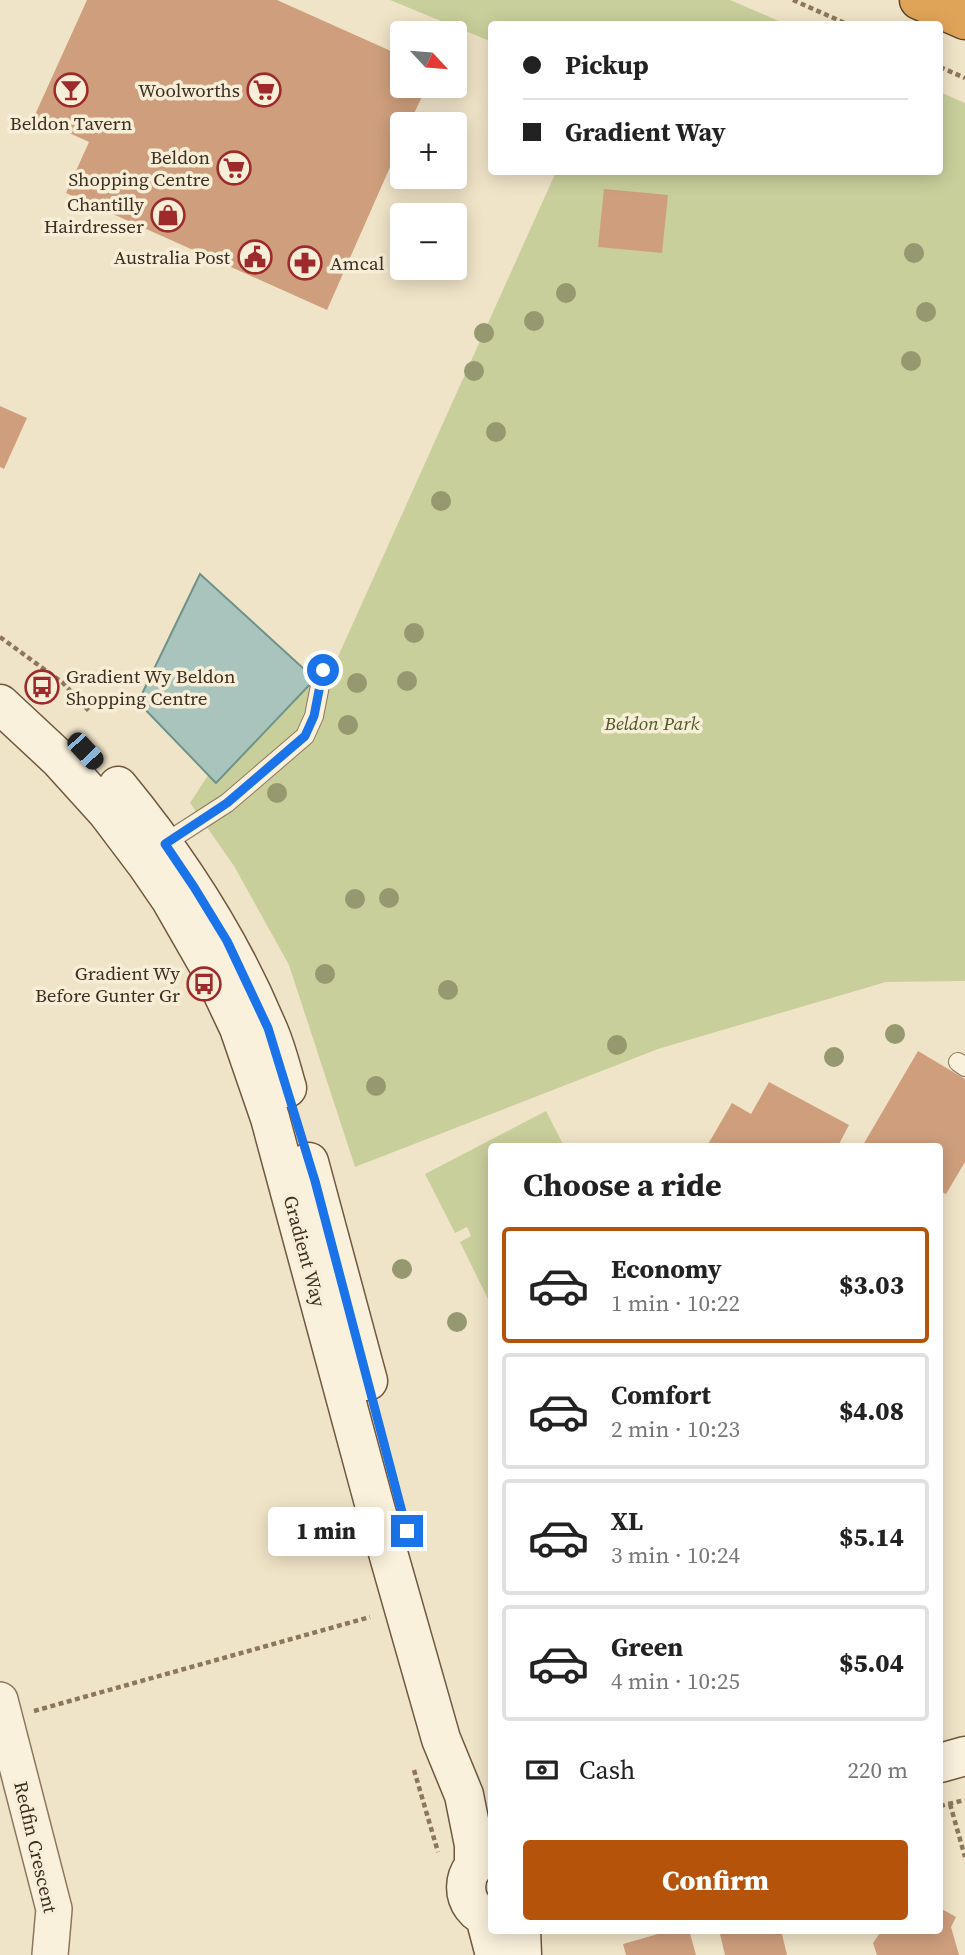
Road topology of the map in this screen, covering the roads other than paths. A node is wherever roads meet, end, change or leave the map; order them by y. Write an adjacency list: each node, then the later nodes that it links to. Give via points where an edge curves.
1 (919, 0): 2 (highway)
2 (965, 20)
3 (323, 670): 6 (lane, via 305,736 227,803)
4 (0, 673): 6 (street, Gradient Way, via 71,735)
5 (0, 704): 11 (street, Gradient Way, via 60,759 107,812 171,900 239,1028 270,1118 441,1740 464,1795 474,1846)
6 (165, 844): 10 (street, Gradient Way, via 227,941 268,1028 315,1181 460,1726)
7 (3, 1709): 15 (street, Redfin Crescent, via 54,1909)
8 (965, 1756): 9 (street)
9 (943, 1762)
10 (488, 1786)
11 (468, 1859): 12 (street, Gradient Way, via 466,1894 474,1910)
12 (488, 1918)
13 (491, 1934): 16 (street)
14 (521, 1934): 17 (street)
15 (50, 1955)
16 (495, 1955)
17 (522, 1955)

